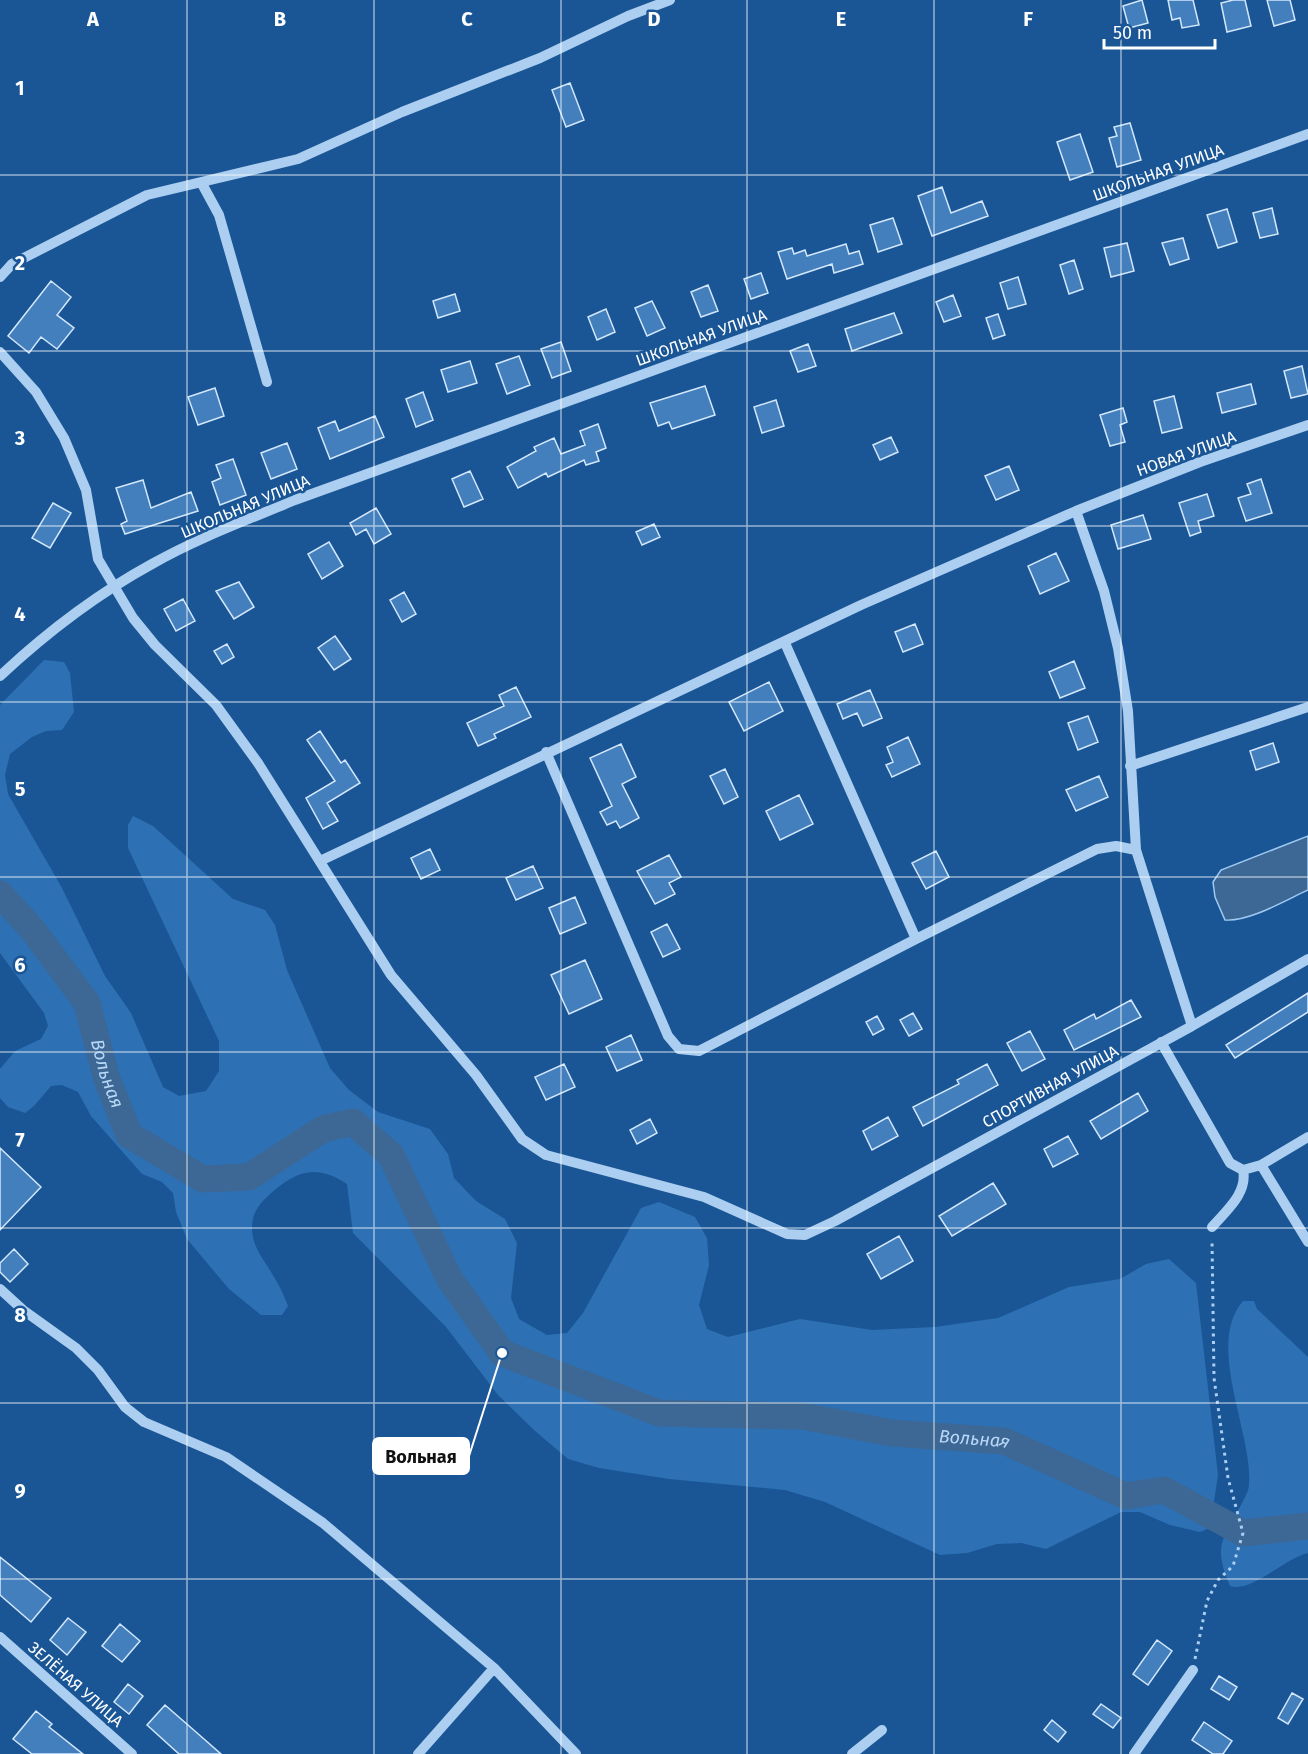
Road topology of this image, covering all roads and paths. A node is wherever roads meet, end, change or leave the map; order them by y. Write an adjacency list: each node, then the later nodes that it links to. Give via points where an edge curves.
1 (670, 0): 3 (street, via 298,159)
2 (1308, 134): 9 (street, ШКОЛЬНАЯ УЛИЦА, via 295,500 200,539)
3 (201, 182): 4 (street, via 147,195 12,264); 6 (street, via 219,215)
4 (0, 277)
5 (0, 352): 9 (street, via 36,392 64,438 86,490 98,559)
6 (267, 382)
7 (1308, 425): 8 (street, НОВАЯ УЛИЦА)
8 (1076, 511): 10 (street, НОВАЯ УЛИЦА, via 861,605); 14 (street, via 1104,591 1118,648 1128,711)
9 (113, 588): 11 (street, ШКОЛЬНАЯ УЛИЦА); 16 (street, via 155,645 216,705)
10 (785, 643): 13 (street, НОВАЯ УЛИЦА); 17 (street)
11 (0, 676)
12 (1308, 707): 14 (street)
13 (546, 752): 16 (street, НОВАЯ УЛИЦА); 17 (street, via 668,1036 679,1049 699,1052)
14 (1130, 766): 15 (street)
15 (1136, 850): 17 (street, via 1116,846 1097,849); 19 (street)
16 (320, 861): 20 (street, СПОРТИВНАЯ УЛИЦА, via 391,975 476,1075 522,1139 562,1161 704,1197 787,1234 805,1235 836,1221)
17 (916, 939)
18 (1308, 958): 19 (street, СПОРТИВНАЯ УЛИЦА)
19 (1192, 1026): 20 (street, СПОРТИВНАЯ УЛИЦА)
20 (1161, 1042): 23 (street, via 1230,1163)
21 (1308, 1137): 22 (street)
22 (1261, 1165): 23 (street); 25 (street)
23 (1243, 1170): 24 (street, via 1242,1189)
24 (1212, 1227): 29 (path, via 1214,1378 1228,1478 1243,1533 1233,1566 1218,1580 1207,1601)
25 (1308, 1242)
26 (0, 1290): 28 (street, via 76,1348 125,1407 144,1422 226,1457 323,1523)
27 (0, 1637): 31 (street, ЗЕЛЁНАЯ УЛИЦА)
28 (494, 1668): 32 (street); 33 (street)
29 (1193, 1670): 35 (street)
30 (882, 1730): 34 (street)
31 (132, 1754)
32 (418, 1754)
33 (576, 1754)
34 (852, 1754)
35 (1134, 1754)

